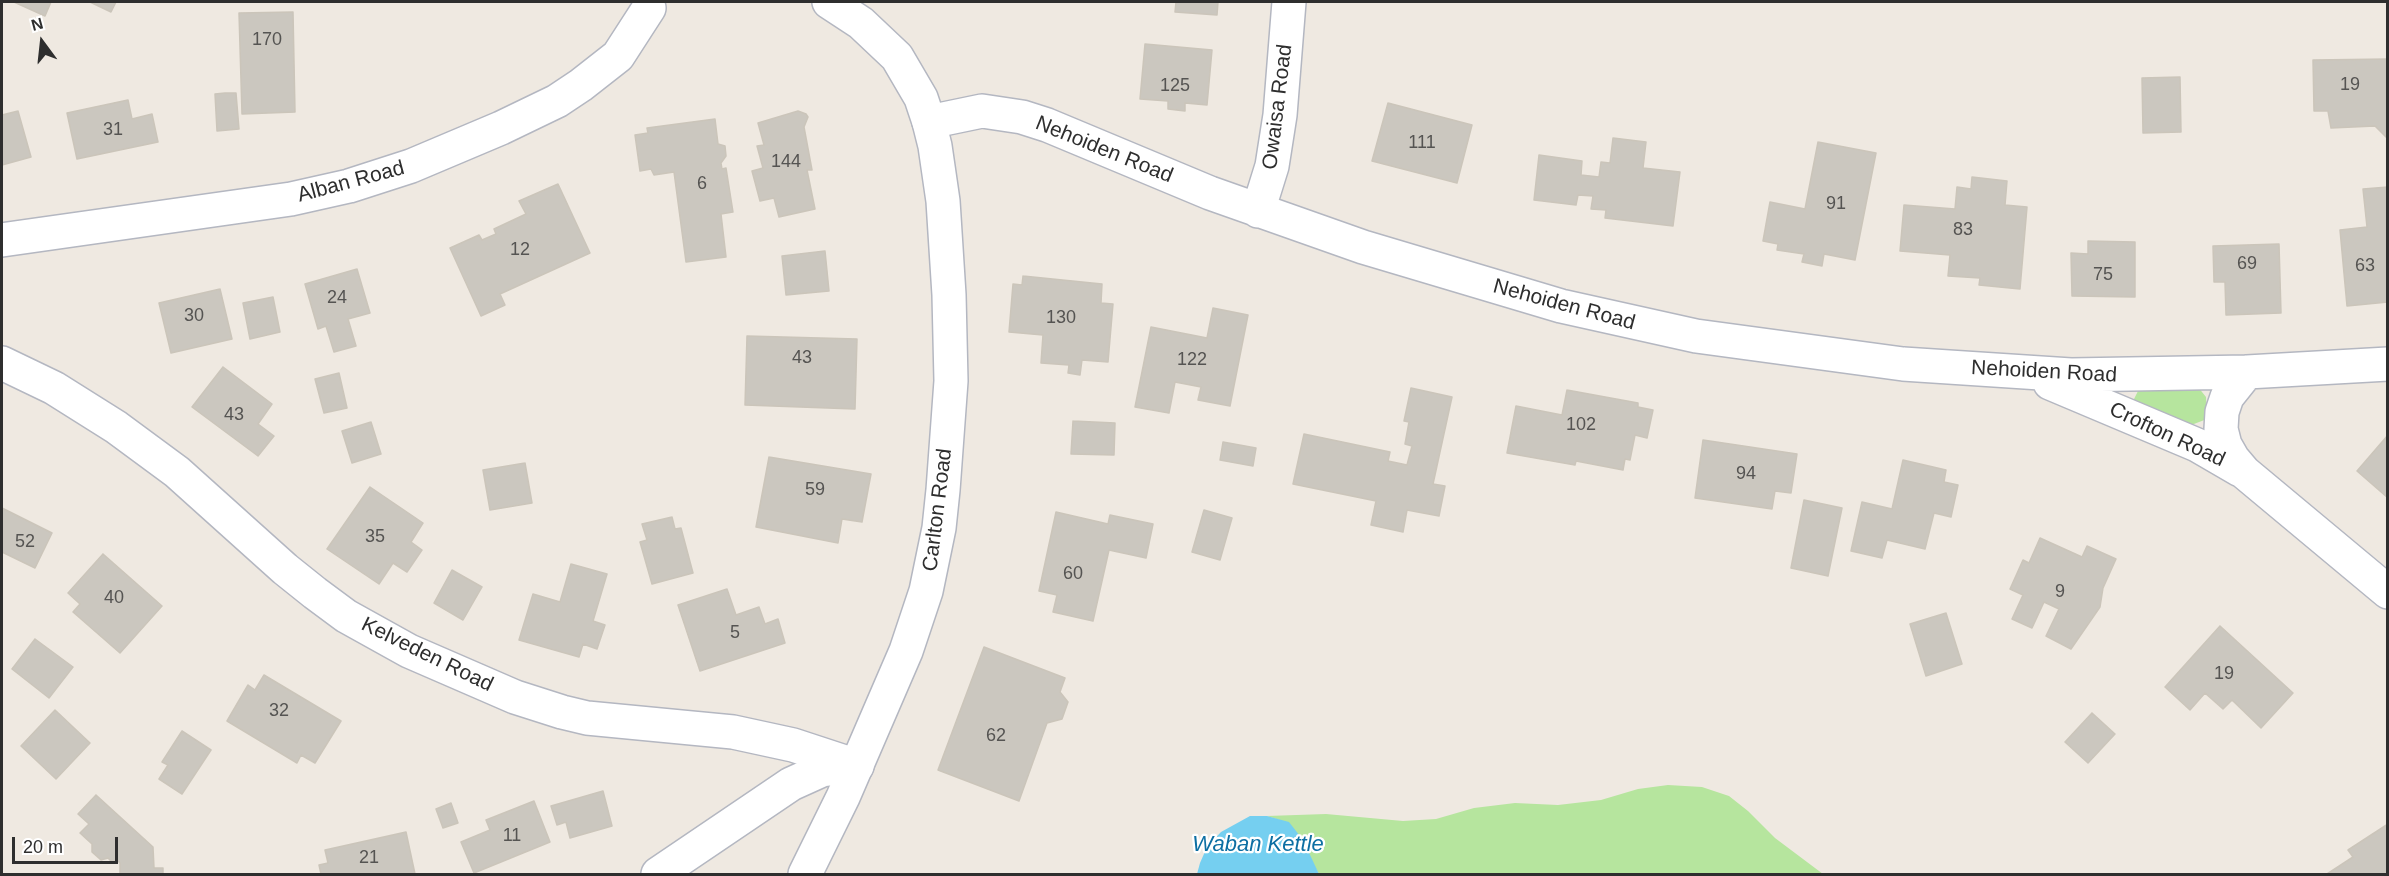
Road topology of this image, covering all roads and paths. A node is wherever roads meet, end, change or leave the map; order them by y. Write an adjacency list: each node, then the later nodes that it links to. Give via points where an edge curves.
1 (829, 2): 4 (street, via 861,23 897,57 921,98)
2 (1289, 2): 5 (street, Owaisa Road, via 1280,115 1272,166)
3 (651, 4): 6 (street, Alban Road, via 618,56 581,85 501,129 411,166 350,186 291,199)
4 (929, 122): 5 (street, Nehoiden Road, via 982,111 1022,117); 13 (street, Carlton Road, via 943,201 951,339 943,490 933,564 918,619)
5 (1258, 211): 10 (street, Nehoiden Road, via 1419,265 1654,328 1832,356)
6 (2, 240)
7 (2, 363): 13 (street, Kelveden Road, via 54,388 133,439 195,486 315,593 346,616 409,651 515,697 562,712 587,718 733,732)
8 (2388, 364): 9 (street, Nehoiden Road)
9 (2247, 372): 10 (street, Nehoiden Road, via 2136,376); 11 (street, Crofton Road, via 2227,397 2221,429 2225,445)
10 (2021, 373): 11 (street, Crofton Road, via 2083,395 2196,445)
11 (2244, 472): 12 (street, Crofton Road)
12 (2388, 592)
13 (857, 766): 14 (street, via 822,770 799,780); 15 (street, Carlton Road)
14 (658, 874)
15 (805, 874)

